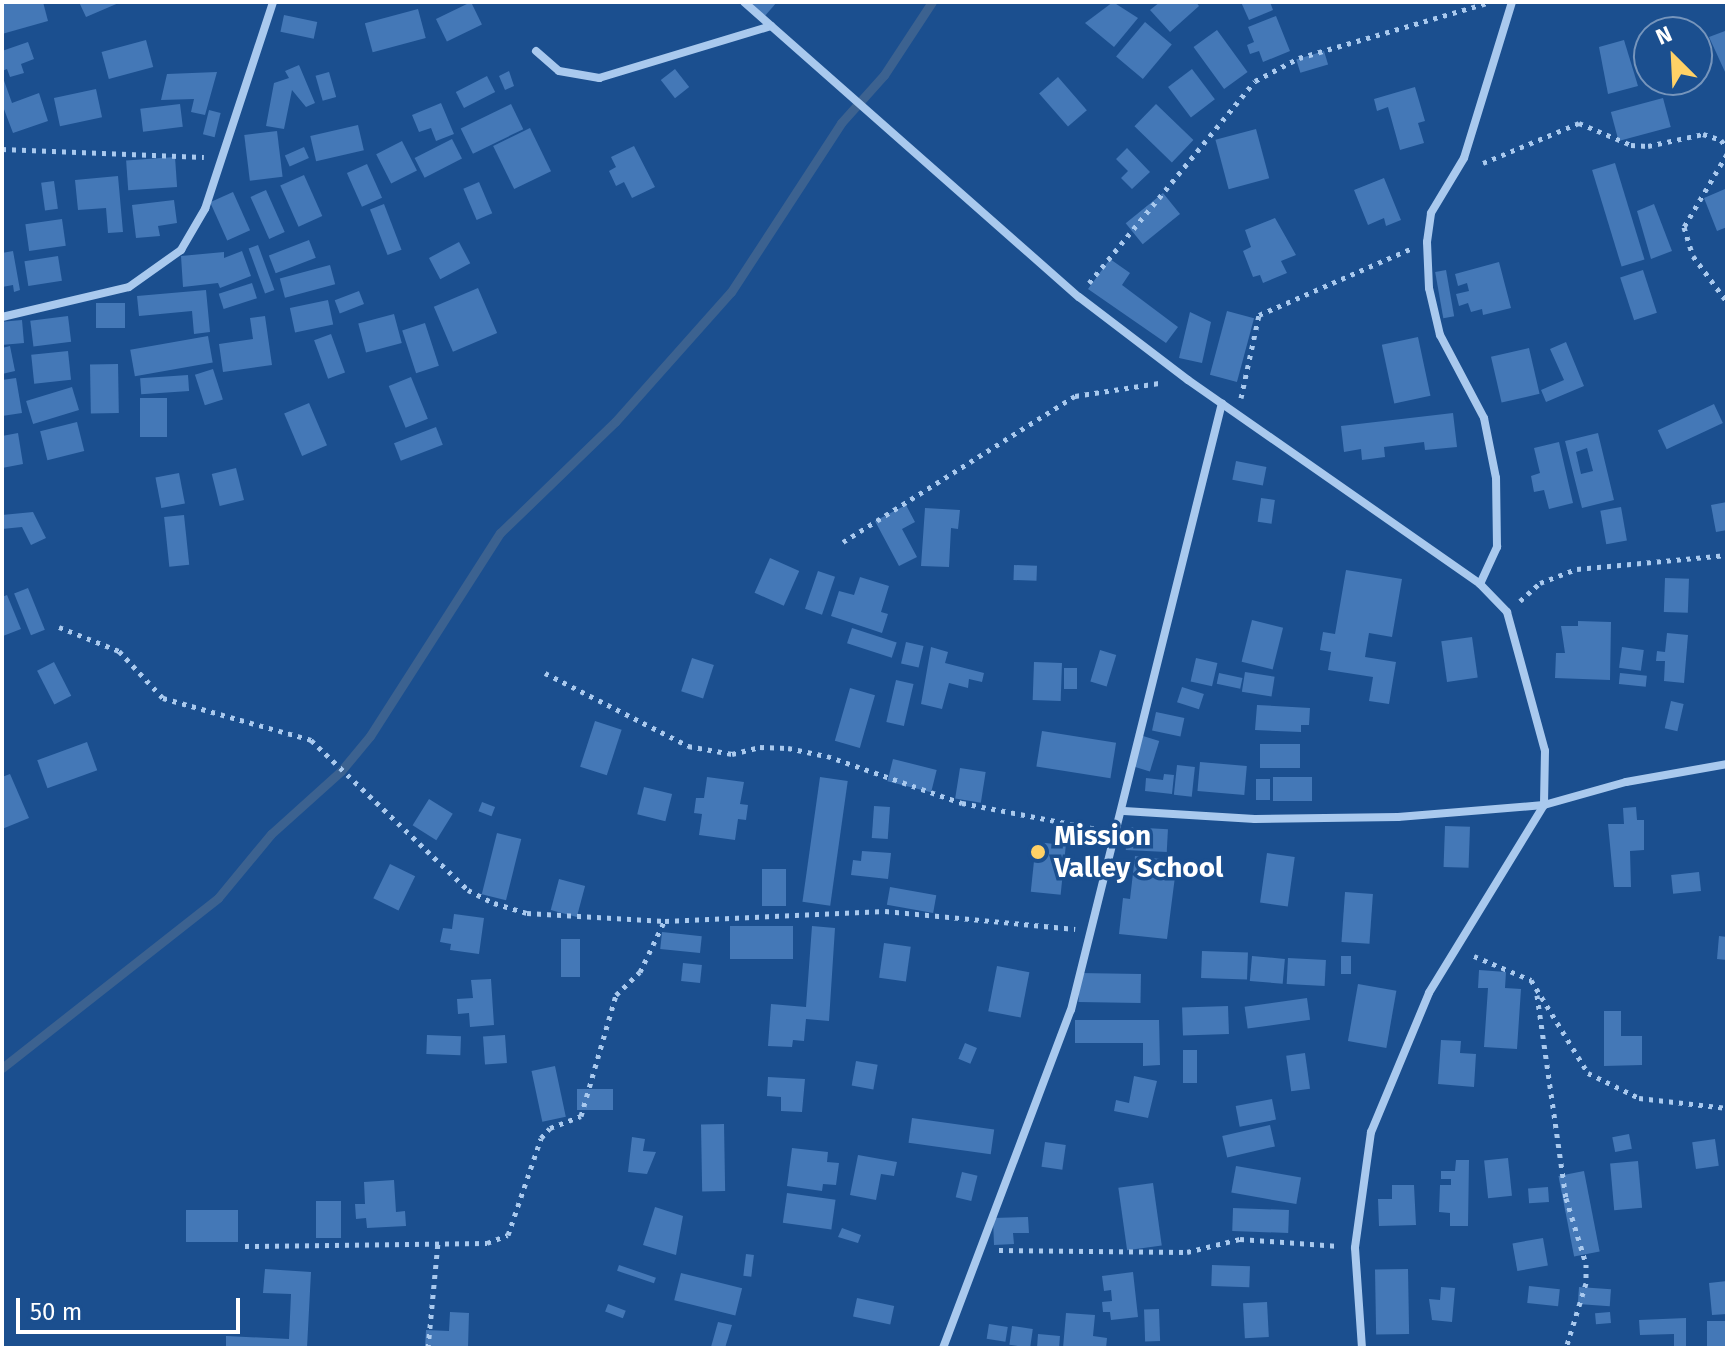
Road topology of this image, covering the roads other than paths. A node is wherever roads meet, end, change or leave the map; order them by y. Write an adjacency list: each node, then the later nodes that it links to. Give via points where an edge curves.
1 (273, 2): 6 (street, via 193,231 159,269 129,287)
2 (744, 2): 4 (street)
3 (1512, 2): 8 (street, via 1464,158 1431,213 1427,242 1429,288 1440,335 1484,418 1496,478 1497,547)
4 (771, 26): 5 (street, via 599,78 559,71); 7 (street, via 1079,297)
5 (536, 51)
6 (2, 317)
7 (1222, 403): 8 (street); 11 (street)
8 (1480, 584): 10 (street, via 1507,612 1545,751)
9 (1727, 764): 10 (street, via 1626,782)
10 (1544, 805): 11 (street, via 1327,819); 13 (street, via 1429,993 1371,1132 1355,1248)
11 (1124, 811): 12 (street, via 1071,1010)
12 (943, 1348)
13 (1362, 1348)

